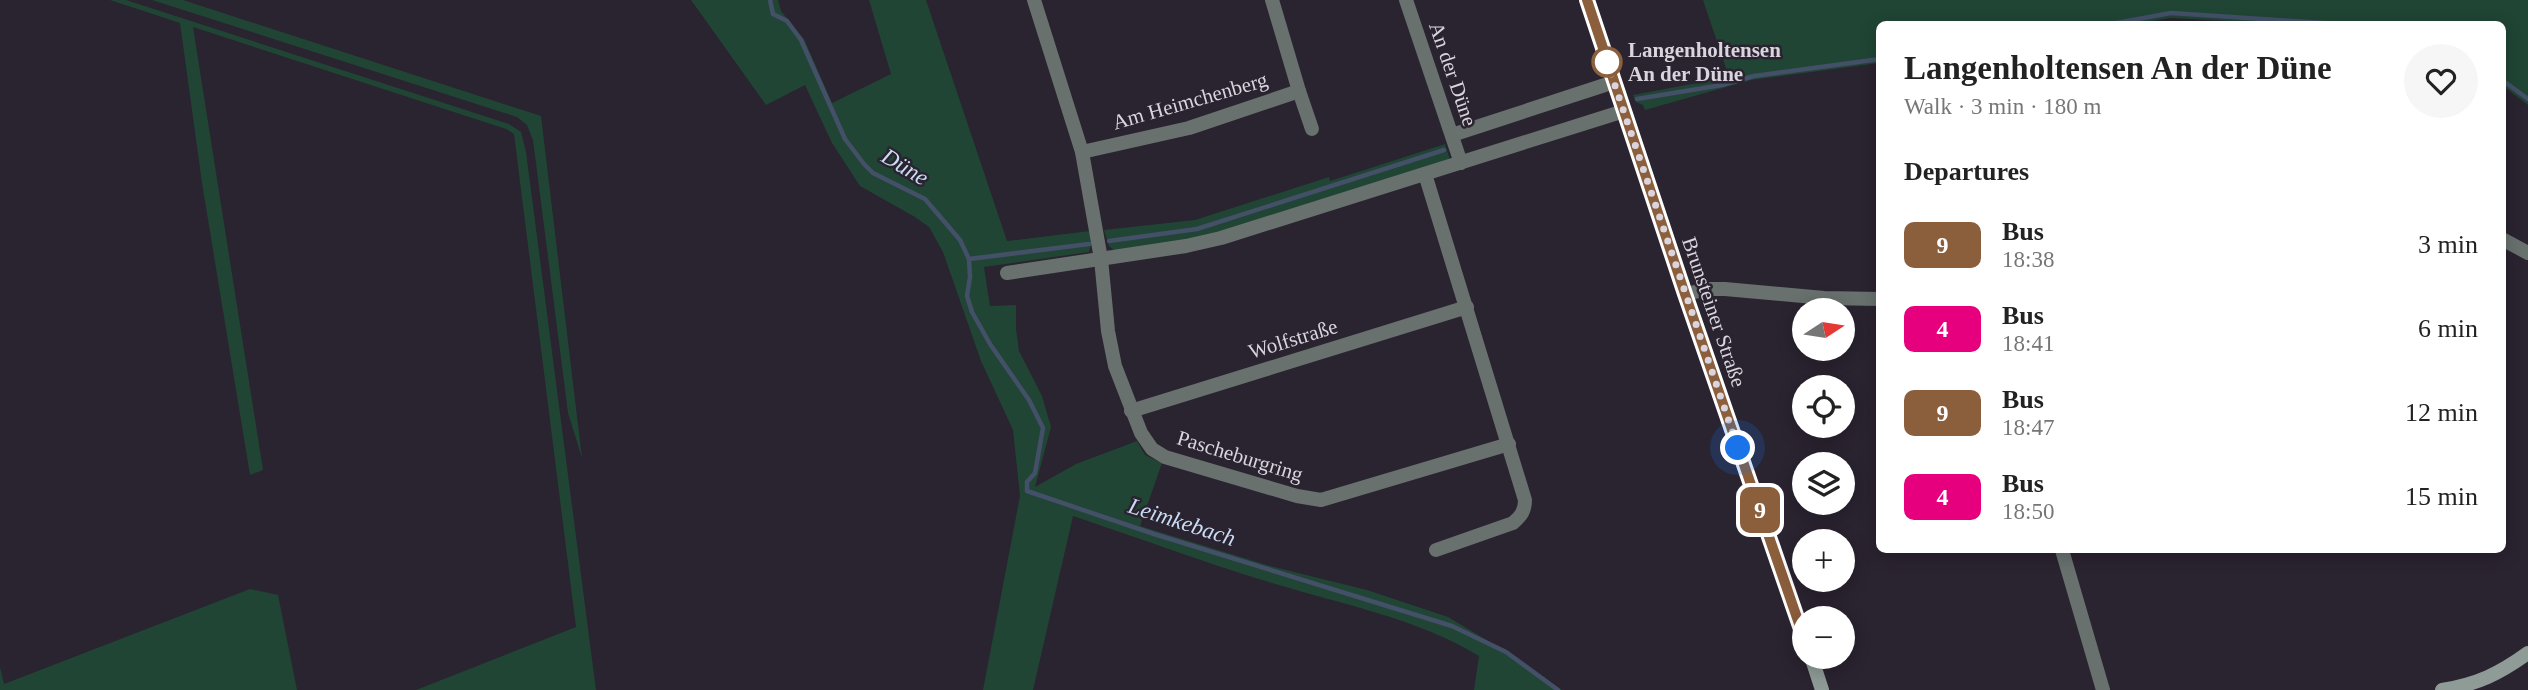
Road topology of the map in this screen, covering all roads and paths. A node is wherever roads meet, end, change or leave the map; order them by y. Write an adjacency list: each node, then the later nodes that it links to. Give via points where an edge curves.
1 (1034, 0): 10 (street, Pascheburgring)
2 (1272, 0): 6 (street, Am Heimchenberg)
3 (1406, 0): 9 (street, An der Düne)
4 (1587, 0): 5 (street, Brunsteiner Straße)
5 (1614, 82): 7 (street, Brunsteiner Straße); 9 (street)
6 (1299, 91): 8 (street); 10 (street, Am Heimchenberg, via 1189,128)
7 (1624, 111): 11 (street); 17 (street, Brunsteiner Straße)
8 (1312, 129)
9 (1452, 135): 11 (street, An der Düne)
10 (1082, 152): 15 (street, Pascheburgring)
11 (1461, 163): 12 (street)
12 (1425, 174): 15 (street, via 1221,238); 19 (street)
13 (2506, 242): 14 (street)
14 (2528, 253)
15 (1101, 259): 16 (street); 20 (street, Pascheburgring, via 1110,344)
16 (1007, 273)
17 (1685, 294): 18 (street, via 1725,289); 24 (street, Brunsteiner Straße)
18 (1876, 299)
19 (1467, 307): 20 (street, Wolfstraße); 21 (street)
20 (1131, 411): 21 (street, Pascheburgring, via 1148,445 1164,457 1314,500)
21 (1509, 444): 22 (street, via 1525,500 1520,516 1506,526)
22 (1436, 550)
23 (2063, 553): 29 (street)
24 (1793, 606)
25 (2528, 653): 27 (street)
26 (1815, 669): 28 (street)
27 (2484, 685): 30 (street)
28 (1822, 690)
29 (2103, 690)
30 (2442, 690)

